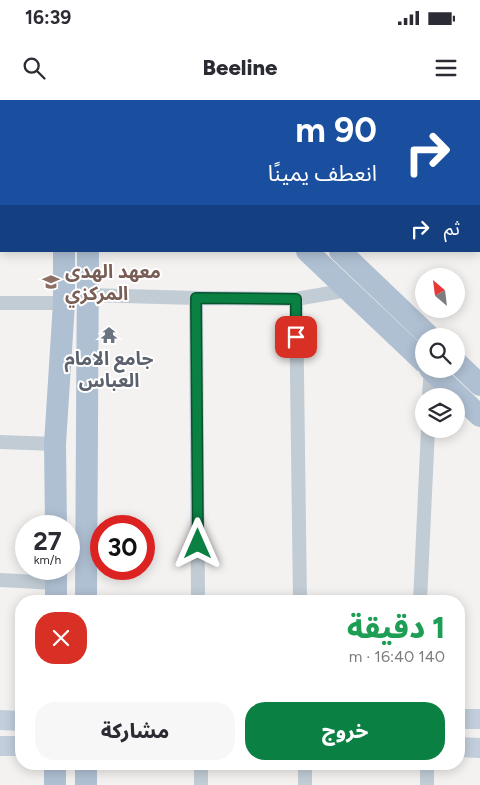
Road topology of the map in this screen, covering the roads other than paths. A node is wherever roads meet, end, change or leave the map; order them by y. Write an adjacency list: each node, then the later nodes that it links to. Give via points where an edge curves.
1 (64, 252): 10 (main road)
2 (88, 252): 6 (main road)
3 (307, 252): 5 (main road)
4 (341, 252): 11 (main road)
5 (348, 290): 8 (street); 12 (main road)
6 (88, 295): 7 (street); 23 (main road)
7 (196, 298): 8 (street); 24 (street)
8 (296, 299): 25 (street)
9 (0, 303): 10 (street)
10 (64, 303): 19 (main road)
11 (421, 328)
12 (415, 353)
13 (465, 371): 15 (main road)
14 (440, 378): 16 (main road)
15 (480, 385)
16 (480, 416)
17 (428, 438): 26 (street)
18 (0, 442): 19 (street)
19 (55, 444): 20 (main road)
20 (56, 515)
21 (0, 580): 22 (street)
22 (56, 584)
23 (86, 595)
24 (198, 595)
25 (300, 595)
26 (420, 595)
27 (465, 719): 28 (main road)
28 (480, 719)
29 (0, 720): 30 (main road)
30 (15, 721)
31 (0, 746): 32 (main road)
32 (15, 746)
33 (465, 747): 34 (main road)
34 (480, 748)
35 (55, 770): 40 (main road)
36 (86, 770): 41 (main road)
37 (201, 770): 42 (street)
38 (305, 770): 43 (street)
39 (427, 770): 44 (street)
40 (55, 785)
41 (86, 785)
42 (201, 785)
43 (305, 785)
44 (428, 785)

